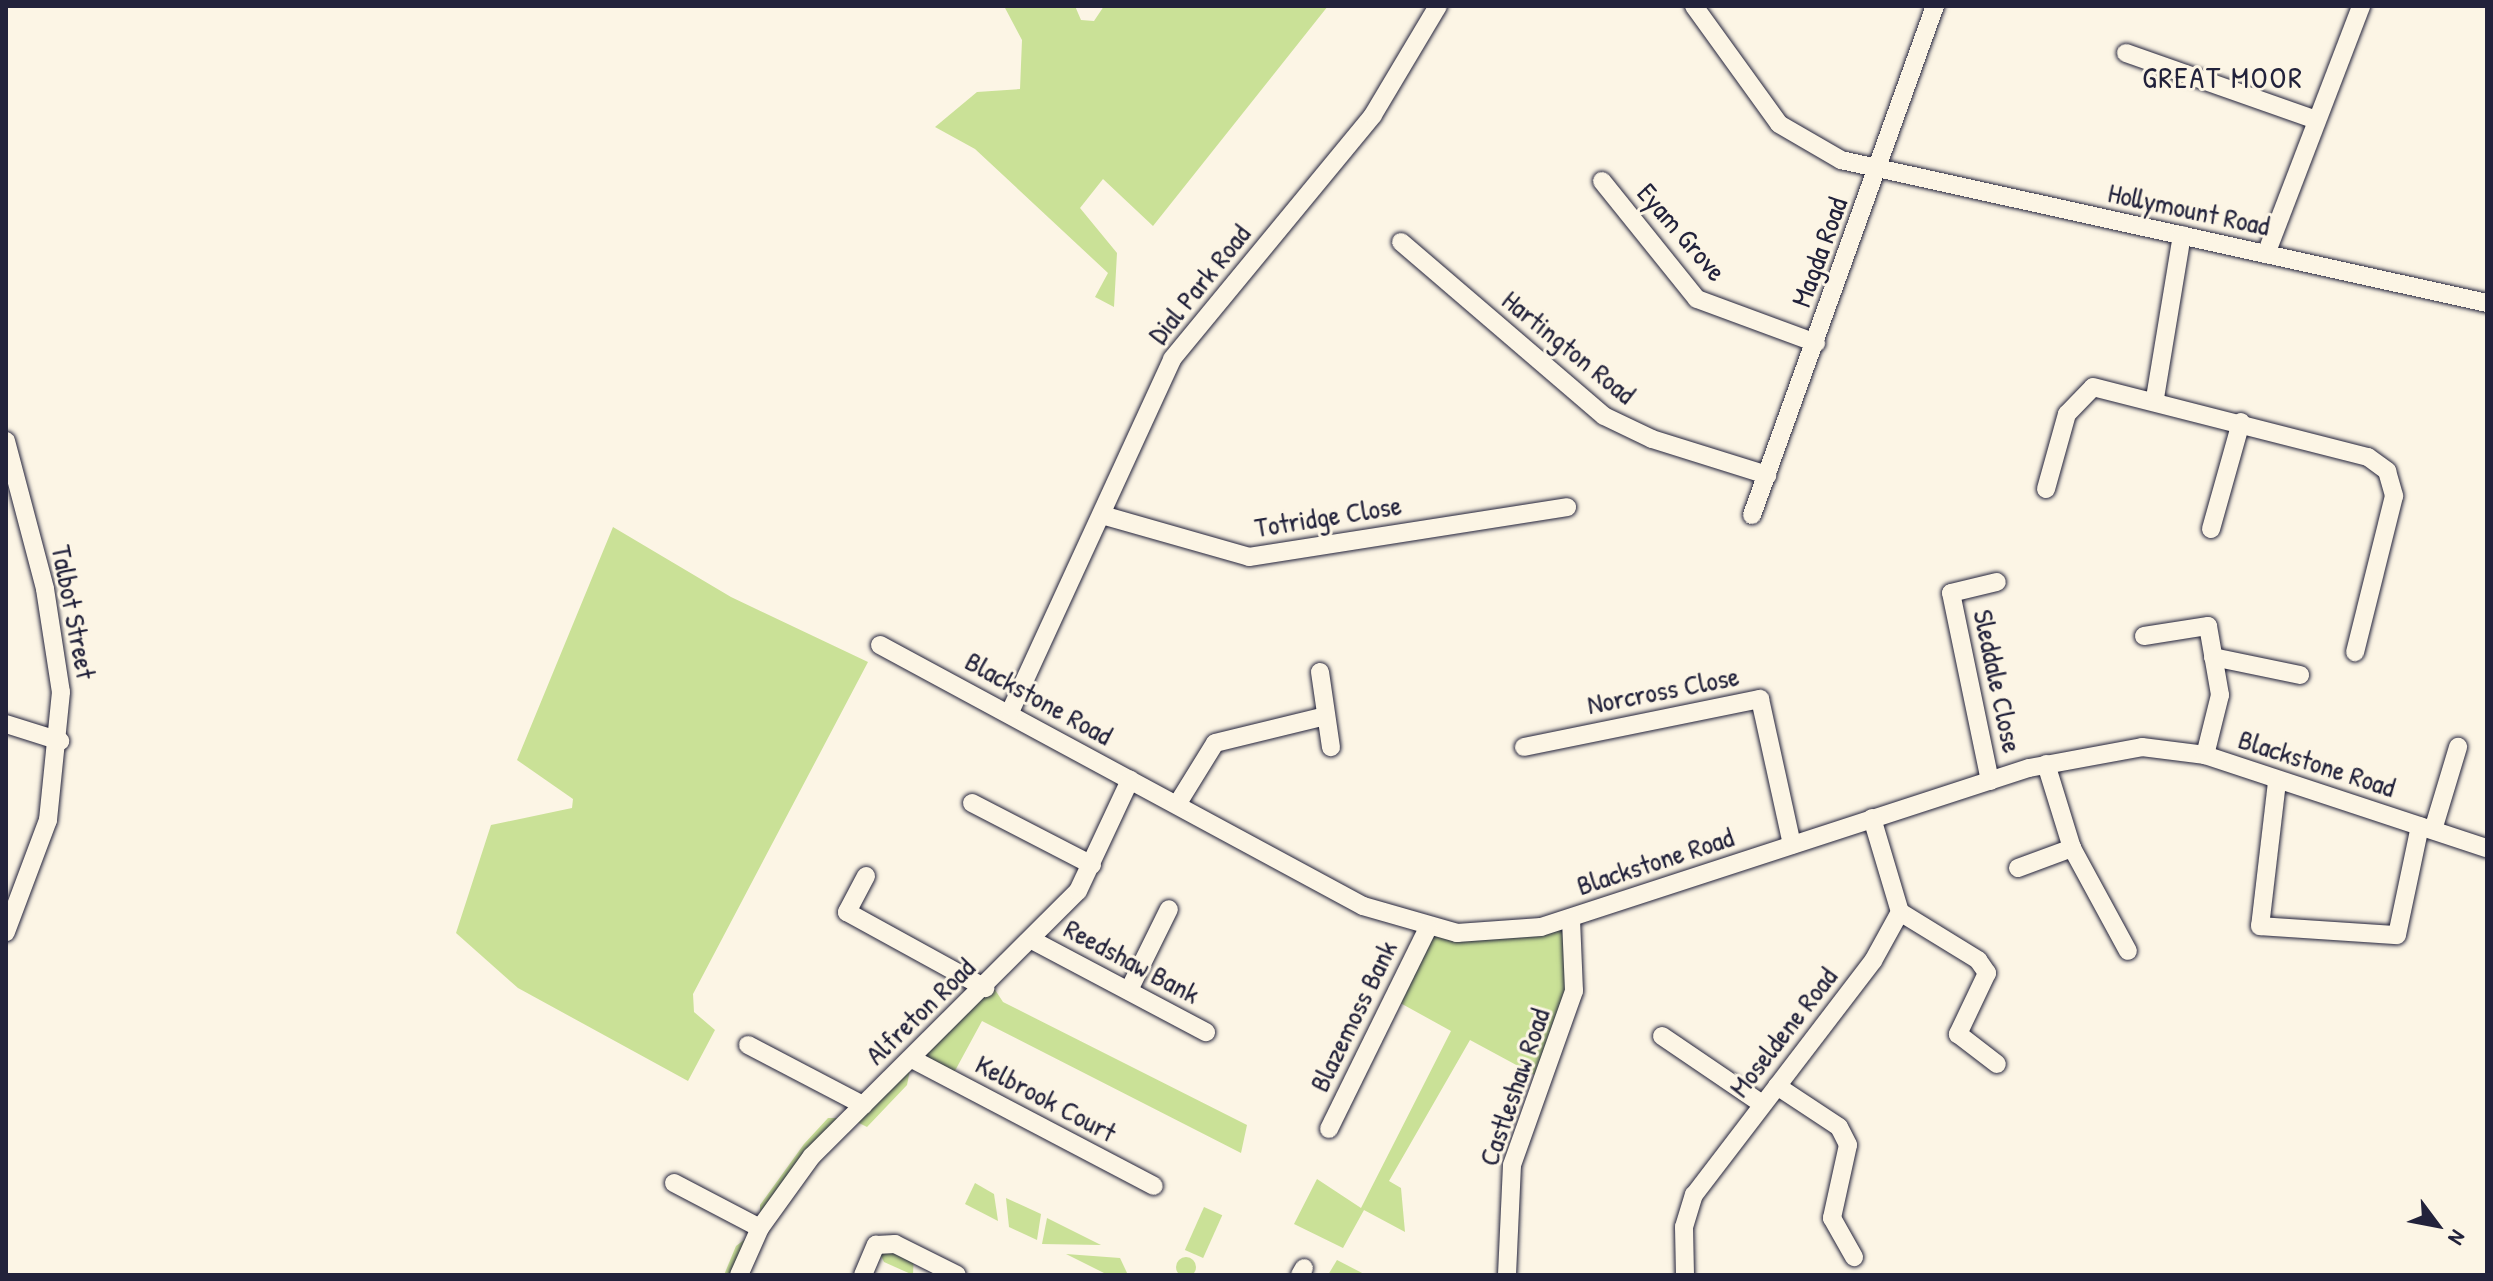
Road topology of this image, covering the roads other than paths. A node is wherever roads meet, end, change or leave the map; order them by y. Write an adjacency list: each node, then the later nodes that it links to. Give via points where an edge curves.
1 (1438, 6): 20 (street, Dial Park Road, via 1373,115 1185,337)
2 (1694, 6): 7 (street, Hollymount Road, via 1779,124 1809,145)
3 (1935, 6): 7 (street, Magda Road)
4 (2361, 6): 6 (street)
5 (2126, 53): 6 (street)
6 (2316, 120): 11 (street)
7 (1878, 171): 9 (street, Hollymount Road); 13 (street, Magda Road)
8 (1602, 181): 13 (street, Eyam Grove, via 1697,299)
9 (2182, 235): 11 (street, Hollymount Road); 14 (street)
10 (1401, 241): 17 (street, Hartington Road, via 1604,416 1652,439)
11 (2266, 254): 12 (street, Hollymount Road)
12 (2487, 303)
13 (1816, 343): 17 (street, Magda Road)
14 (2155, 398): 15 (street); 18 (street, via 2105,386 2081,391 2067,414)
15 (2241, 422): 22 (street); 26 (street, via 2368,457 2387,471 2394,496 2368,628)
16 (7, 448): 33 (street, Talbot Street, via 57,649)
17 (1767, 475): 21 (street, Magda Road)
18 (2046, 489)
19 (1567, 507): 20 (street, Totridge Close, via 1249,557)
20 (1102, 515): 30 (street, Dial Park Road)
21 (1752, 515)
22 (2211, 529)
23 (1997, 582): 40 (street, Sleddale Close, via 1951,593)
24 (2144, 636): 27 (street, via 2208,626)
25 (880, 645): 30 (street, Blackstone Road)
26 (2355, 652)
27 (2213, 657): 29 (street); 37 (street, via 2220,695)
28 (1320, 672): 31 (street)
29 (2300, 675)
30 (1010, 712): 39 (street, Blackstone Road)
31 (1326, 716): 34 (street); 43 (street, via 1215,743)
32 (6, 724): 33 (street)
33 (60, 741): 56 (street, Talbot Street, via 48,820)
34 (1331, 747)
35 (1524, 747): 46 (street, Norcross Close, via 1760,699)
36 (2458, 747): 45 (street)
37 (2205, 755): 38 (street, Blackstone Road, via 2142,747); 41 (street, Blackstone Road)
38 (2046, 764): 40 (street, Blackstone Road); 47 (street)
39 (1130, 780): 43 (street, Blackstone Road); 49 (street, Alfreton Road)
40 (1990, 781): 44 (street, Blackstone Road)
41 (2277, 782): 45 (street, Blackstone Road); 45 (street, via 2260,926 2397,935)
42 (972, 803): 49 (street)
43 (1178, 803): 55 (street, Blackstone Road, via 1363,906)
44 (1872, 818): 46 (street, Blackstone Road); 53 (street)
45 (2427, 828): 48 (street, Blackstone Road)
46 (1792, 845): 54 (street, Blackstone Road)
47 (2072, 848): 50 (street); 58 (street)
48 (2487, 848)
49 (1092, 865): 57 (street, Alfreton Road)
50 (2018, 868)
51 (866, 876): 59 (street, via 847,912)
52 (1169, 909): 60 (street)
53 (1900, 912): 65 (street, via 1978,960 1987,973 1958,1034); 66 (street, Moseldene Road, via 1873,961)
54 (1571, 919): 55 (street, Blackstone Road, via 1507,934); 77 (street, Castleshaw Road, via 1574,991 1512,1165)
55 (1428, 928): 69 (street, Blazemoss Bank)
56 (6, 932)
57 (1032, 940): 59 (street, Alfreton Road); 60 (street, Reedshaw Bank)
58 (2128, 951)
59 (985, 988): 64 (street, Alfreton Road)
60 (1129, 990): 61 (street, Reedshaw Bank)
61 (1206, 1032)
62 (1662, 1036): 67 (street)
63 (748, 1045): 68 (street)
64 (912, 1059): 68 (street, Alfreton Road); 71 (street, Kelbrook Court)
65 (1997, 1064)
66 (1777, 1086): 67 (street, Moseldene Road); 73 (street, via 1839,1127 1848,1145 1832,1218)
67 (1762, 1104): 78 (street, Moseldene Road, via 1694,1195 1684,1227)
68 (863, 1105): 72 (street, Alfreton Road, via 812,1156)
69 (1329, 1129)
70 (674, 1183): 72 (street)
71 (1154, 1186)
72 (760, 1228): 74 (street, Alfreton Road)
73 (1854, 1257)
74 (739, 1275)
75 (863, 1275): 76 (street, via 876,1245 895,1244)
76 (957, 1275)
77 (1507, 1275)
78 (1685, 1275)

